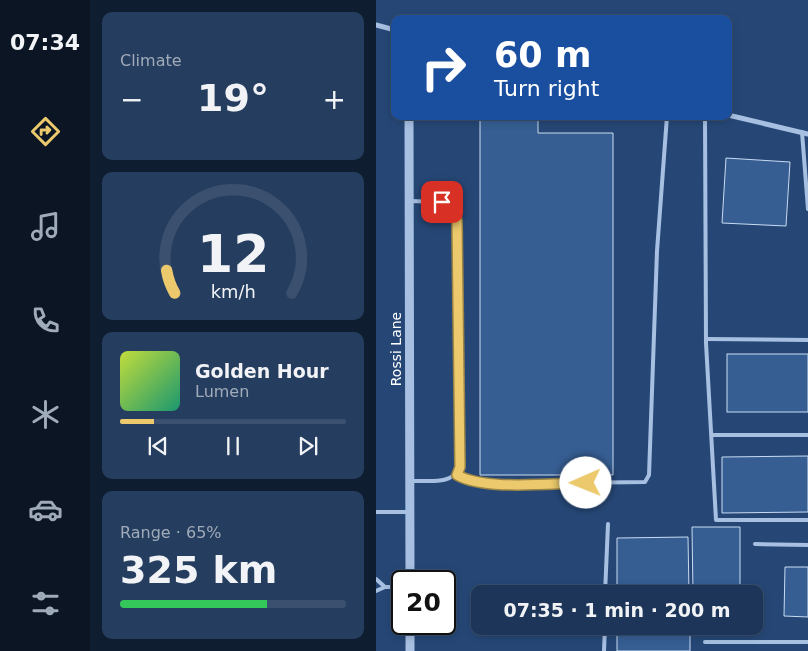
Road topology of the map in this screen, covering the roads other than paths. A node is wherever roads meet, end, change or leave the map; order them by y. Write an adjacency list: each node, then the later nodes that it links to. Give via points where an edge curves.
1 (376, 25): 2 (street)
2 (391, 29)
3 (732, 116): 7 (street)
4 (409, 120): 8 (street, Rossi Lane)
5 (667, 120): 14 (lane, via 657,251 649,475 645,482 488,484)
6 (705, 120): 10 (lane)
7 (805, 133): 9 (lane)
8 (409, 201): 14 (lane, via 442,202 454,208 457,221 460,467); 15 (street, Rossi Lane)
9 (808, 209)
10 (706, 339): 11 (lane); 12 (lane)
11 (808, 340)
12 (713, 435): 13 (lane); 18 (lane, via 716,520)
13 (808, 435)
14 (457, 475): 15 (lane, via 449,480)
15 (410, 481): 17 (street, Rossi Lane)
16 (376, 512): 17 (lane)
17 (410, 512): 22 (street, Rossi Lane)
18 (808, 520)
19 (608, 524): 24 (lane)
20 (755, 544): 21 (lane)
21 (808, 545)
22 (410, 570)
23 (376, 579): 25 (lane)
24 (606, 585)
25 (385, 586): 26 (lane); 27 (lane)
26 (391, 586)
27 (376, 591)
28 (410, 635): 32 (street)
29 (604, 635): 33 (lane)
30 (705, 642): 31 (lane)
31 (808, 642)
32 (410, 651)
33 (604, 651)

